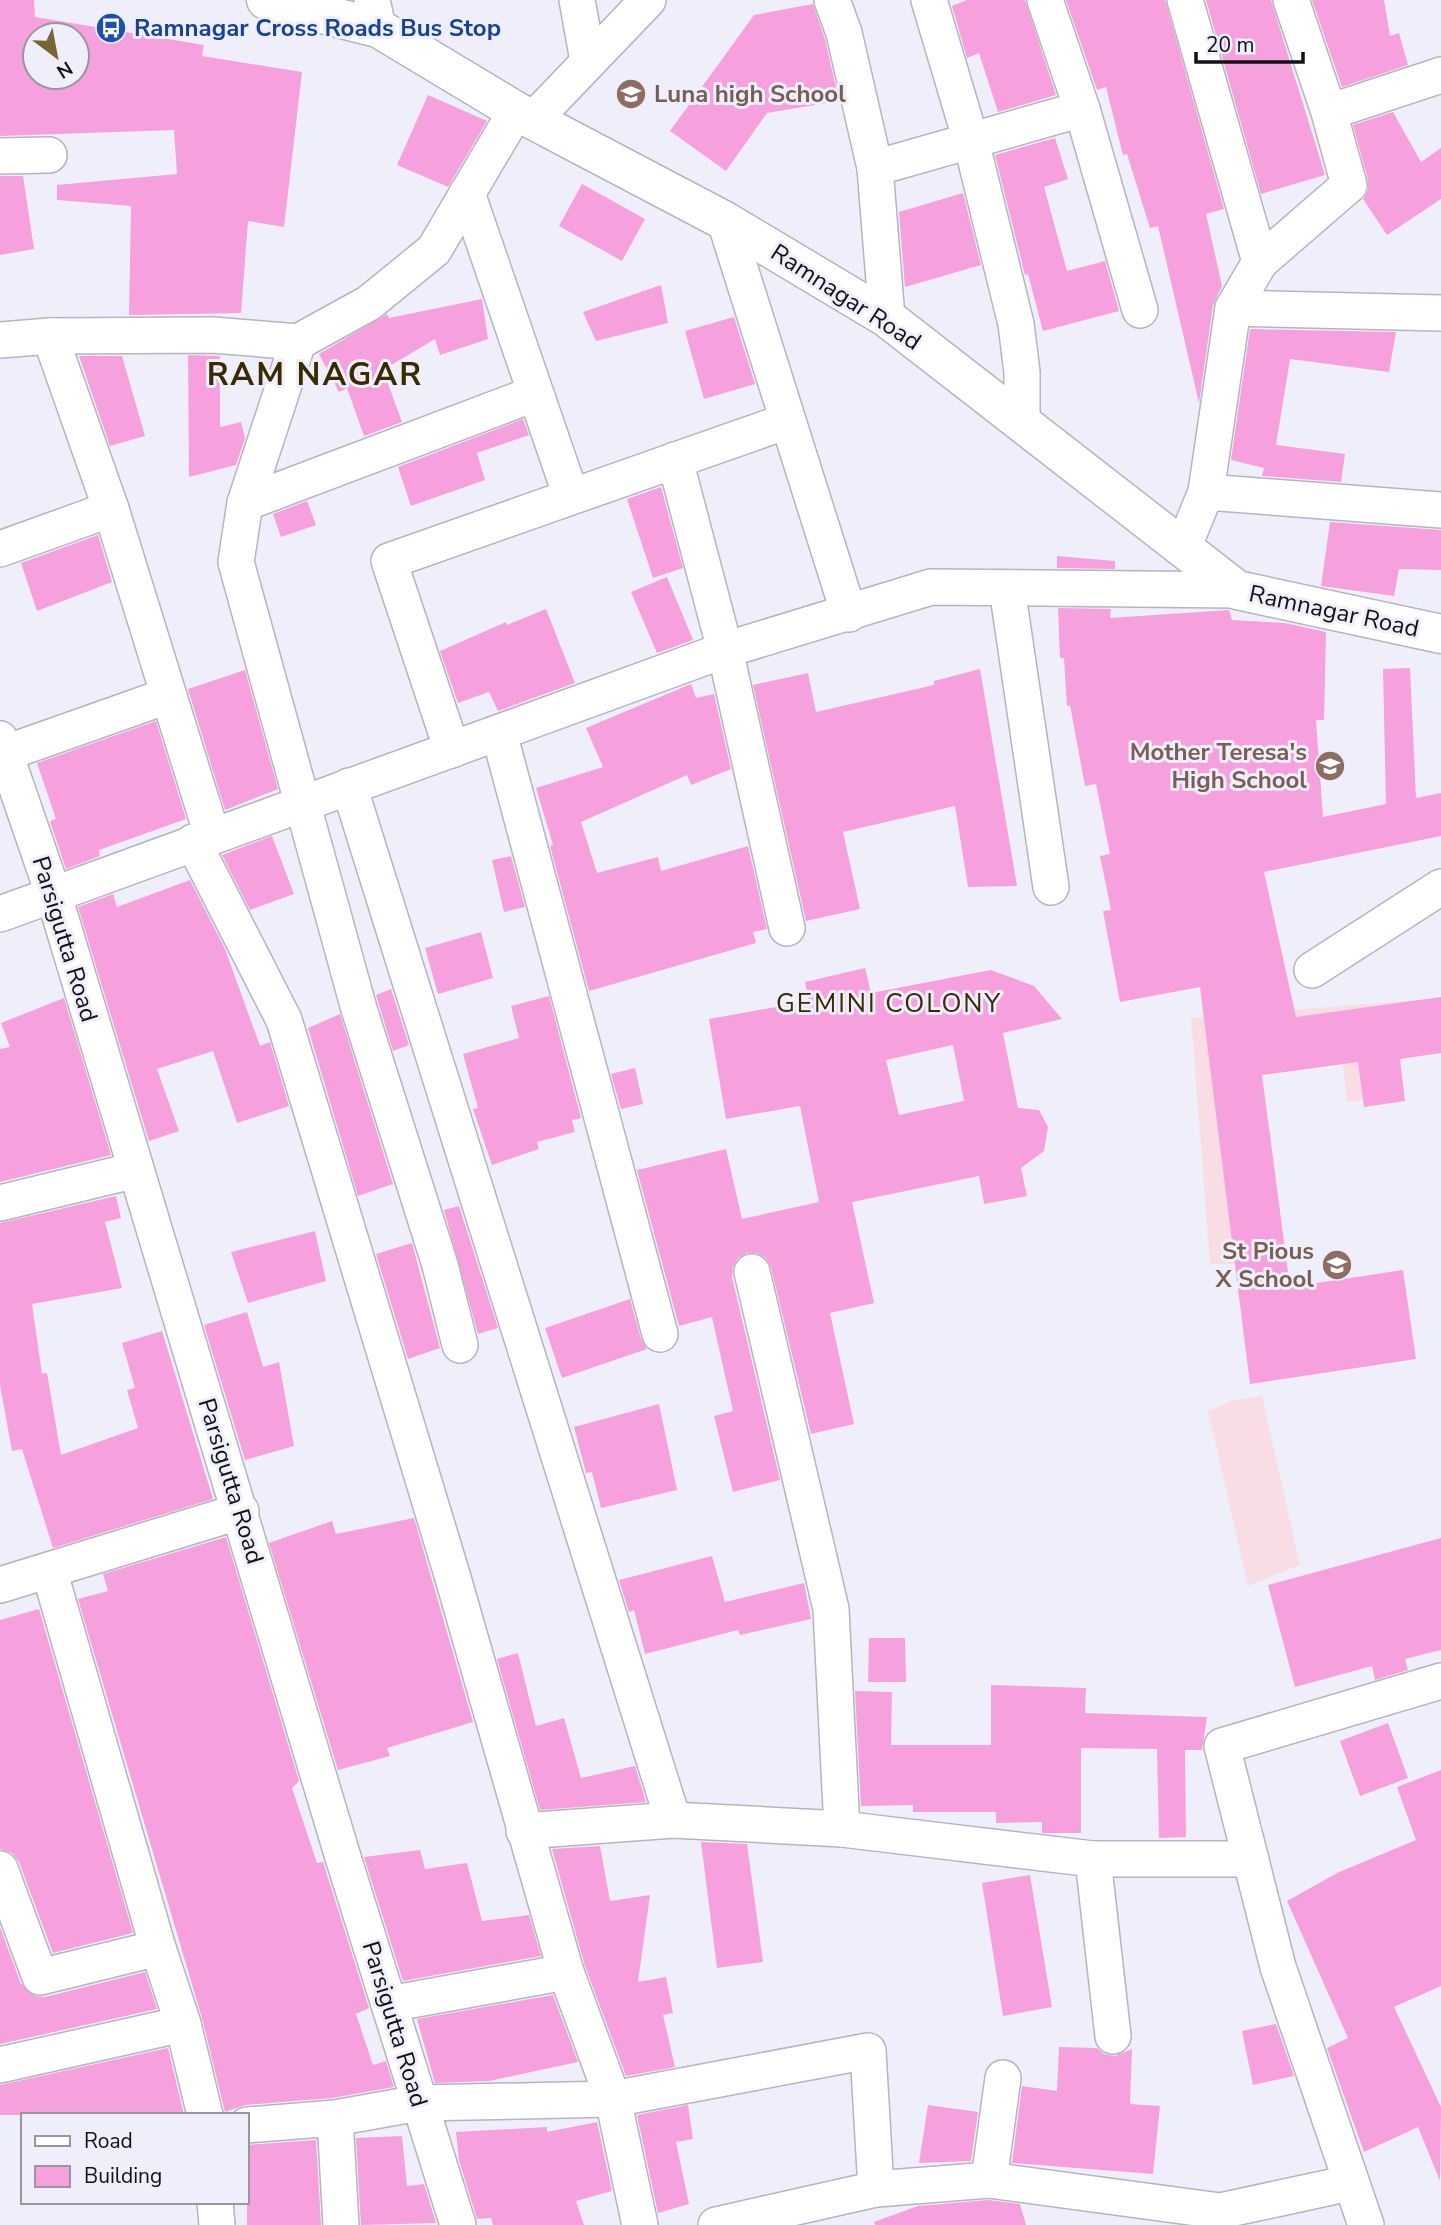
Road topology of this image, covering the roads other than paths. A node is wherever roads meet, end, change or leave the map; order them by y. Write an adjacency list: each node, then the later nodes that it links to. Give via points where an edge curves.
1 (266, 0): 9 (main road, Ramnagar Road)
2 (577, 0): 10 (street)
3 (648, 0): 10 (street)
4 (832, 0): 18 (street, via 845,33)
5 (929, 0): 15 (street)
6 (1045, 0): 12 (street)
7 (1185, 0): 21 (street)
8 (1291, 0): 13 (street)
9 (375, 14): 14 (main road, Ramnagar Road)
10 (588, 61): 14 (street)
11 (1441, 75): 13 (street)
12 (1083, 109): 15 (street); 23 (street)
13 (1329, 112): 21 (street, via 1349,185)
14 (524, 115): 19 (street); 20 (main road, Ramnagar Road)
15 (971, 141): 18 (street); 31 (street, via 1016,324)
16 (49, 155): 17 (street)
17 (0, 156)
18 (875, 168): 25 (street)
19 (467, 193): 28 (street, via 434,250 369,303); 29 (street)
20 (725, 221): 25 (main road, Ramnagar Road); 30 (street)
21 (1260, 262): 22 (street)
22 (1233, 307): 24 (street); 33 (street)
23 (1140, 310)
24 (1441, 313)
25 (887, 318): 31 (main road, Ramnagar Road)
26 (50, 336): 27 (street); 28 (street, via 212,335); 36 (street)
27 (0, 340)
28 (298, 342): 35 (street)
29 (534, 394): 34 (street); 35 (street)
30 (787, 421): 32 (street); 42 (street)
31 (1022, 423): 38 (main road, Ramnagar Road)
32 (675, 460): 34 (street); 44 (street)
33 (1206, 492): 37 (street); 38 (street)
34 (571, 496): 48 (street, via 389,561)
35 (244, 503): 50 (street, via 236,562)
36 (111, 509): 39 (street); 45 (street)
37 (1441, 510)
38 (1183, 548): 41 (main road, Ramnagar Road)
39 (0, 549)
40 (1007, 587): 41 (street); 42 (street, via 931,587); 52 (street)
41 (1237, 590): 43 (main road, Ramnagar Road)
42 (849, 614): 44 (street)
43 (1441, 634)
44 (724, 650): 46 (street); 56 (street)
45 (167, 696): 47 (street); 51 (street)
46 (499, 733): 48 (street); 61 (street)
47 (1, 749): 54 (street, Parsigutta Road)
48 (452, 750): 49 (street)
49 (349, 786): 50 (street); 67 (street)
50 (302, 803): 51 (street); 62 (street)
51 (202, 838): 54 (street); 69 (street, via 284,1020)
52 (1051, 887)
53 (1441, 887): 57 (street)
54 (54, 896): 55 (street); 58 (street, Parsigutta Road)
55 (0, 914)
56 (787, 928)
57 (1312, 970)
58 (136, 1170): 59 (street); 63 (street, Parsigutta Road)
59 (0, 1203)
60 (752, 1272): 68 (street, via 831,1609)
61 (660, 1334)
62 (460, 1345)
63 (240, 1511): 64 (street); 75 (street, Parsigutta Road)
64 (49, 1570): 65 (street); 73 (street)
65 (0, 1585)
66 (1441, 1681): 71 (street, via 1222,1746)
67 (673, 1820): 68 (street); 69 (street)
68 (842, 1829): 70 (street)
69 (524, 1831): 74 (street)
70 (1093, 1859): 71 (street); 77 (street)
71 (1251, 1859): 86 (street, via 1278,1967)
72 (0, 1869): 73 (street, via 40,1977)
73 (158, 1948): 76 (street)
74 (566, 1972): 75 (street); 80 (street)
75 (389, 2004): 81 (street, Parsigutta Road)
76 (183, 2024): 78 (street); 82 (street)
77 (1113, 2036)
78 (0, 2065)
79 (1003, 2077): 85 (street)
80 (612, 2099): 81 (street); 87 (street, via 868,2051); 92 (street)
81 (419, 2103): 83 (street); 91 (street, Parsigutta Road)
82 (205, 2113)
83 (335, 2118): 84 (street); 90 (street)
84 (248, 2125)
85 (989, 2180): 86 (street, via 1220,2211); 87 (street)
86 (1350, 2183): 94 (street)
87 (876, 2189): 93 (street)
88 (215, 2204): 89 (street)
89 (217, 2225)
90 (341, 2225)
91 (458, 2225)
92 (640, 2225)
93 (716, 2225)
94 (1366, 2225)

